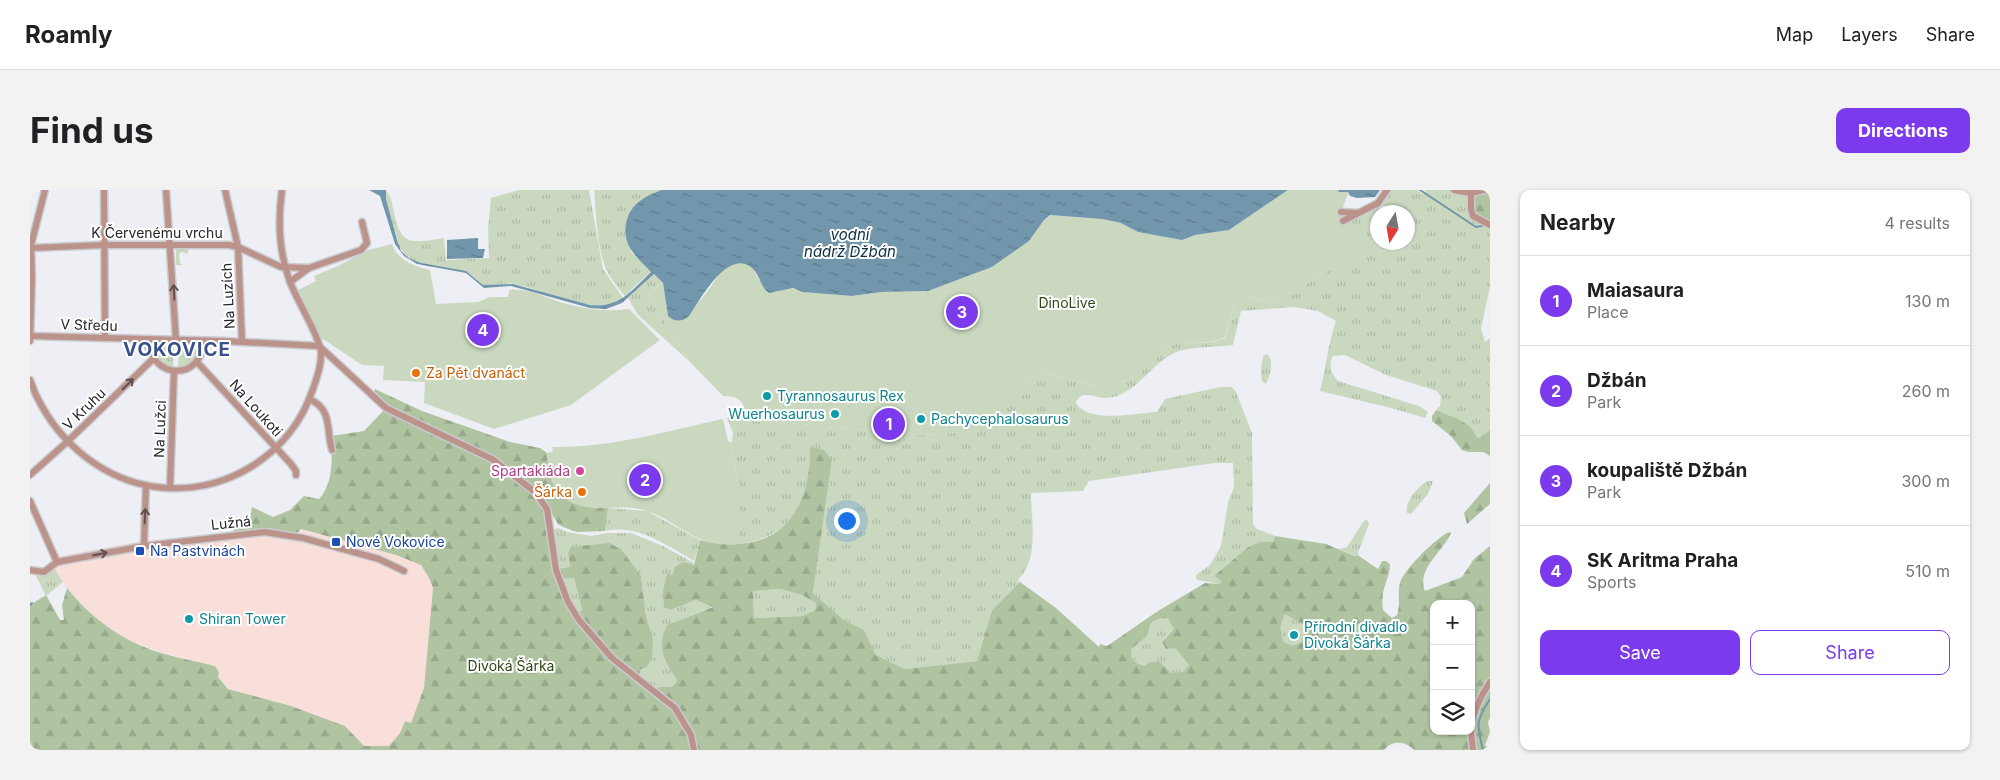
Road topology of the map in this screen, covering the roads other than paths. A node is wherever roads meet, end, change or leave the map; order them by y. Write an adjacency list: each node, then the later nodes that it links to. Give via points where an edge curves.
1 (46, 190): 18 (street)
2 (104, 190): 15 (street)
3 (166, 190): 16 (street)
4 (225, 190): 17 (street, Na Luzích)
5 (282, 190): 19 (street, via 279,228)
6 (1387, 190): 11 (street, via 1378,203)
7 (1454, 190): 9 (street)
8 (1484, 190): 9 (street)
9 (1471, 193): 14 (street, via 1473,216)
10 (1341, 212): 11 (street)
11 (1357, 213): 12 (street)
12 (1343, 221)
13 (362, 222): 20 (street, K Červenému vrchu, via 367,240 361,250)
14 (1488, 224)
15 (104, 245): 16 (street, K Červenému vrchu); 18 (street, K Červenému vrchu); 23 (street)
16 (170, 245): 17 (street, K Červenému vrchu); 25 (street, one-way to 16)
17 (238, 247): 19 (street, K Červenému vrchu); 28 (street, Na Luzích)
18 (30, 248): 22 (street)
19 (286, 268): 20 (street, K Červenému vrchu); 21 (street)
20 (309, 268): 21 (street, K Červenému vrchu)
21 (290, 282): 29 (street)
22 (30, 336): 23 (street, V Středu); 26 (street)
23 (105, 338): 24 (street, V Středu)
24 (148, 339): 25 (street, V Středu); 30 (street, via 148,350)
25 (176, 340): 27 (street, V Středu)
26 (30, 341)
27 (204, 341): 28 (street, V Středu); 31 (street, via 203,353)
28 (242, 342): 29 (street, V Středu)
29 (319, 346): 35 (street, via 320,359); 51 (street, via 386,408 492,459 535,492 547,509 556,570 579,620 612,658 676,708 691,735)
30 (153, 359): 32 (street); 36 (street, V Kruhu, one-way to 30)
31 (197, 362): 32 (street, via 187,369); 37 (street, Na Loukoti)
32 (174, 371): 42 (street, Na Lužci)
33 (30, 380): 34 (street)
34 (34, 398): 36 (street)
35 (309, 400): 37 (street, via 293,428); 38 (street, via 324,410)
36 (68, 442): 39 (street, V Kruhu); 41 (street, via 106,471)
37 (276, 448): 40 (street, Na Loukoti, via 291,464); 42 (street, via 246,470 219,482 195,488)
38 (332, 450)
39 (30, 474)
40 (296, 475)
41 (146, 485): 42 (street); 44 (street, one-way to 41)
42 (170, 488)
43 (30, 501): 45 (street)
44 (144, 546): 45 (street, Lužná, one-way to 44); 47 (street, Lužná, via 265,532 303,538 380,559)
45 (57, 562): 46 (street, Lužná, via 44,572)
46 (30, 570)
47 (404, 571)
48 (1490, 682): 49 (street)
49 (1475, 711)
50 (1471, 735): 52 (street)
51 (694, 750)
52 (1473, 750)

